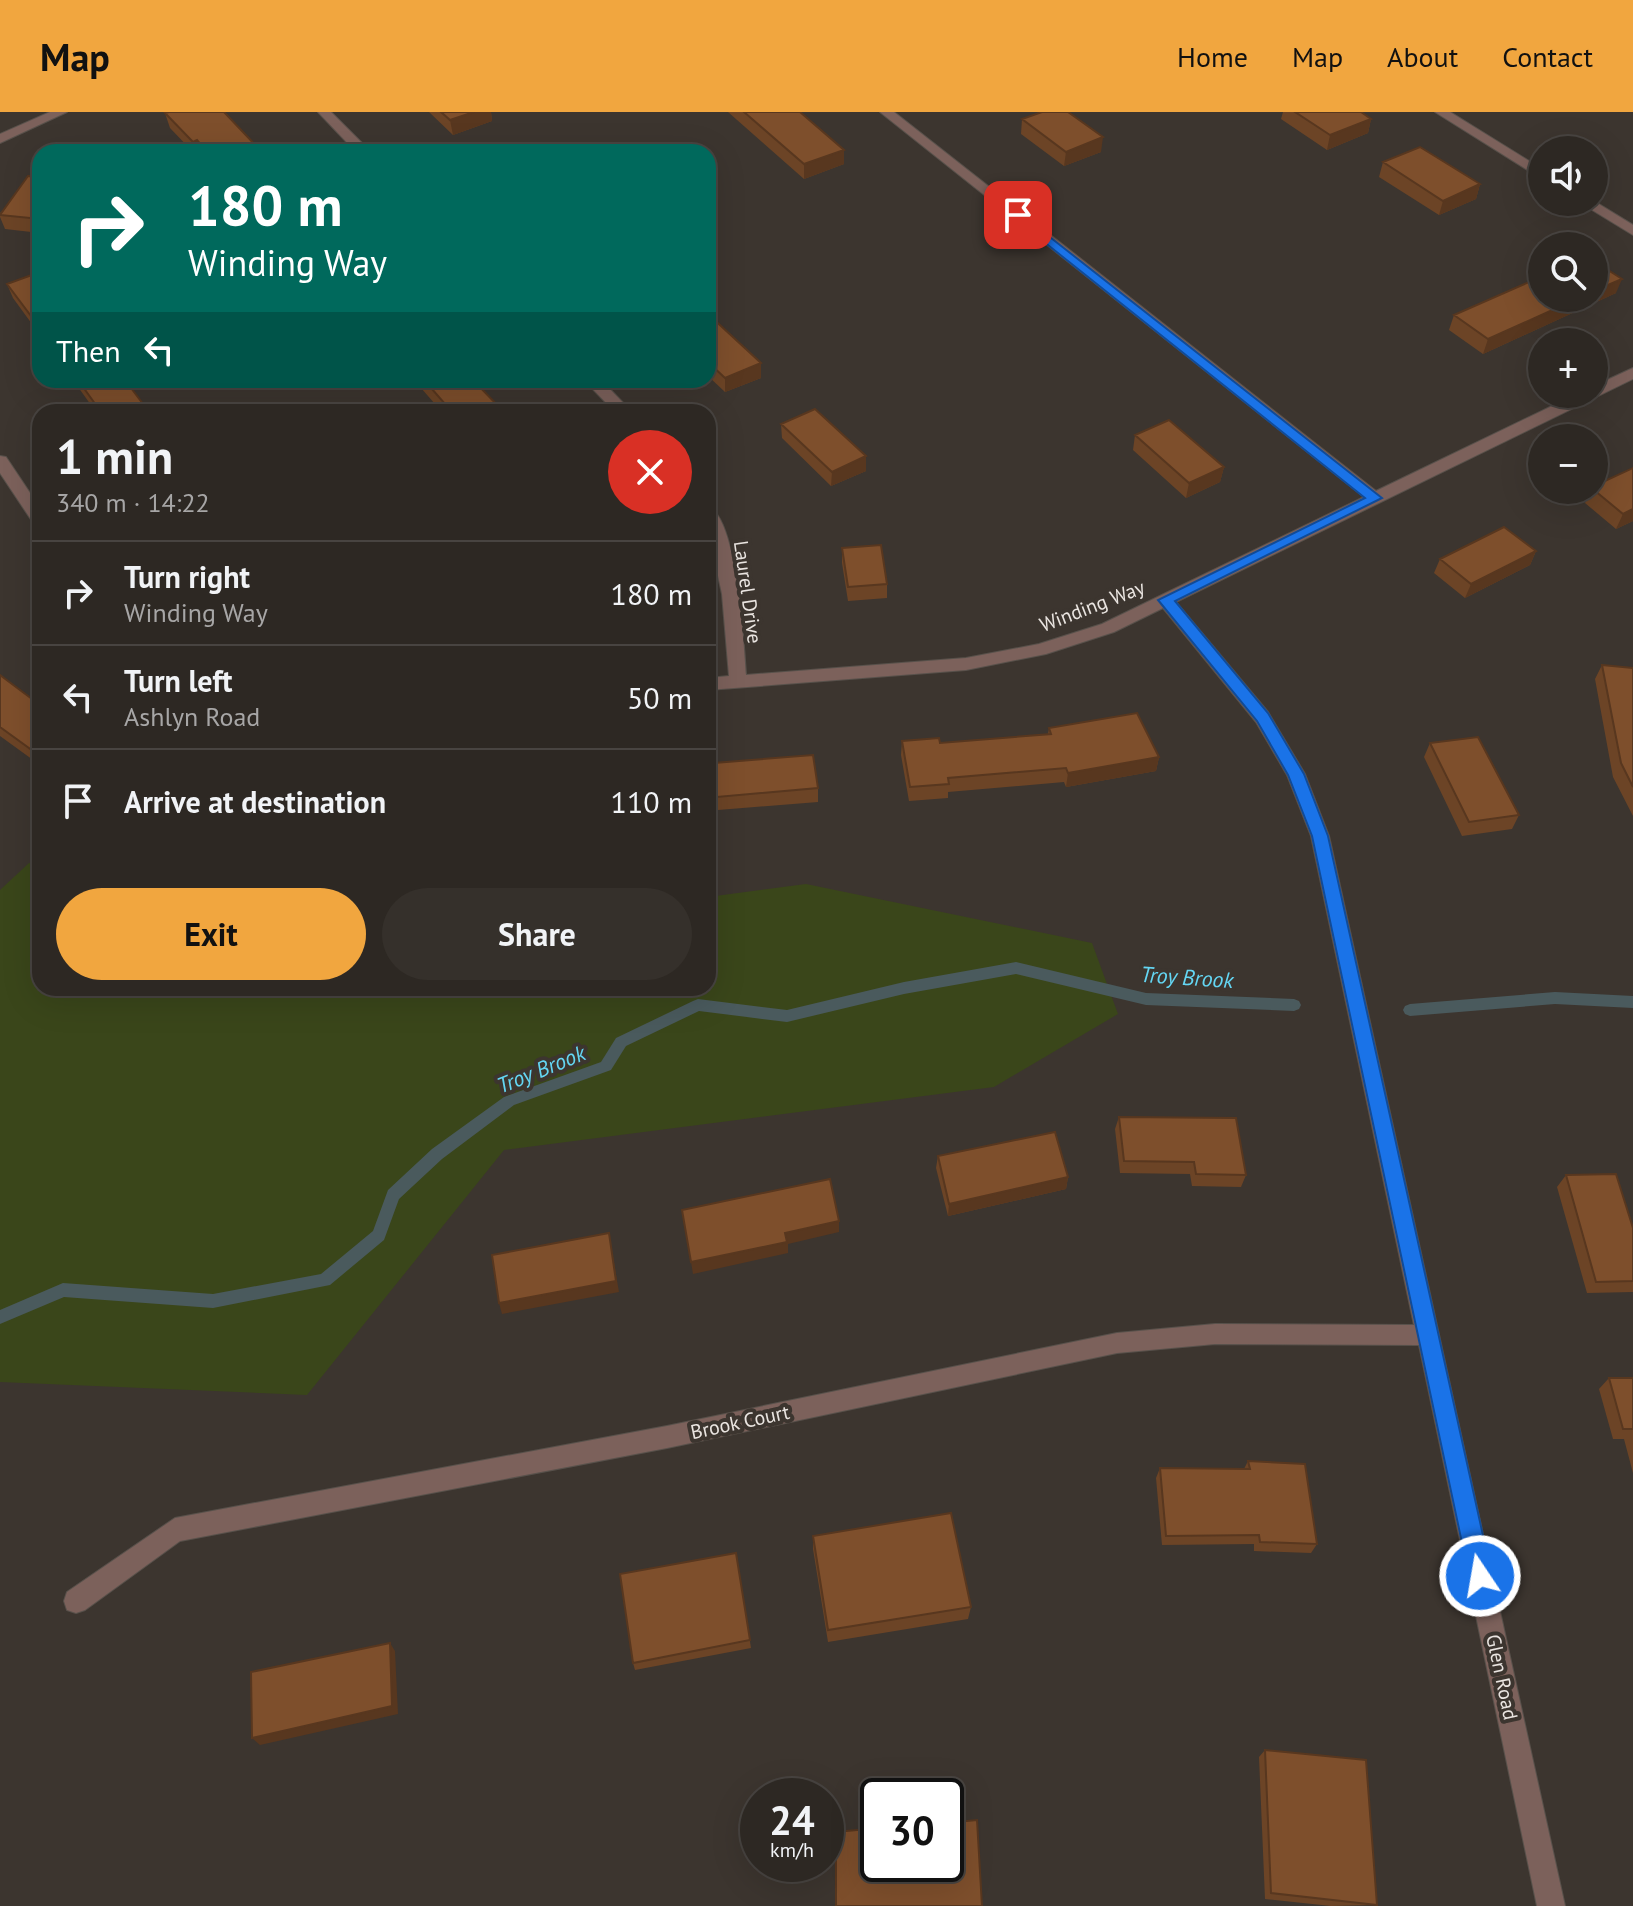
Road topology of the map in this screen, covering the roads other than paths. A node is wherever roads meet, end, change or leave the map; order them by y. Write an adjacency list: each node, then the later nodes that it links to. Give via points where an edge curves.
1 (61, 112): 5 (street)
2 (324, 112): 6 (street)
3 (886, 112): 16 (street)
4 (1441, 112): 7 (street)
5 (0, 139)
6 (356, 144)
7 (1528, 166)
8 (1608, 216): 9 (street)
9 (1633, 231)
10 (1633, 373): 11 (street, Winding Way)
11 (1608, 385)
12 (600, 388): 13 (street)
13 (616, 404)
14 (1561, 408): 16 (street, Winding Way)
15 (0, 461): 17 (street)
16 (1375, 498): 19 (street, Winding Way)
17 (32, 508)
18 (716, 525): 20 (street, Laurel Drive)
19 (1165, 600): 20 (street, Winding Way, via 1108,628 1040,650 966,664); 22 (street, Glen Road, via 1262,717 1296,774 1320,836)
20 (738, 681): 21 (street, Winding Way)
21 (716, 683)
22 (1429, 1335): 23 (street, Brook Court, via 1215,1334 1117,1343 667,1437 175,1530); 24 (street, Glen Road)
23 (76, 1601)
24 (1551, 1906)

